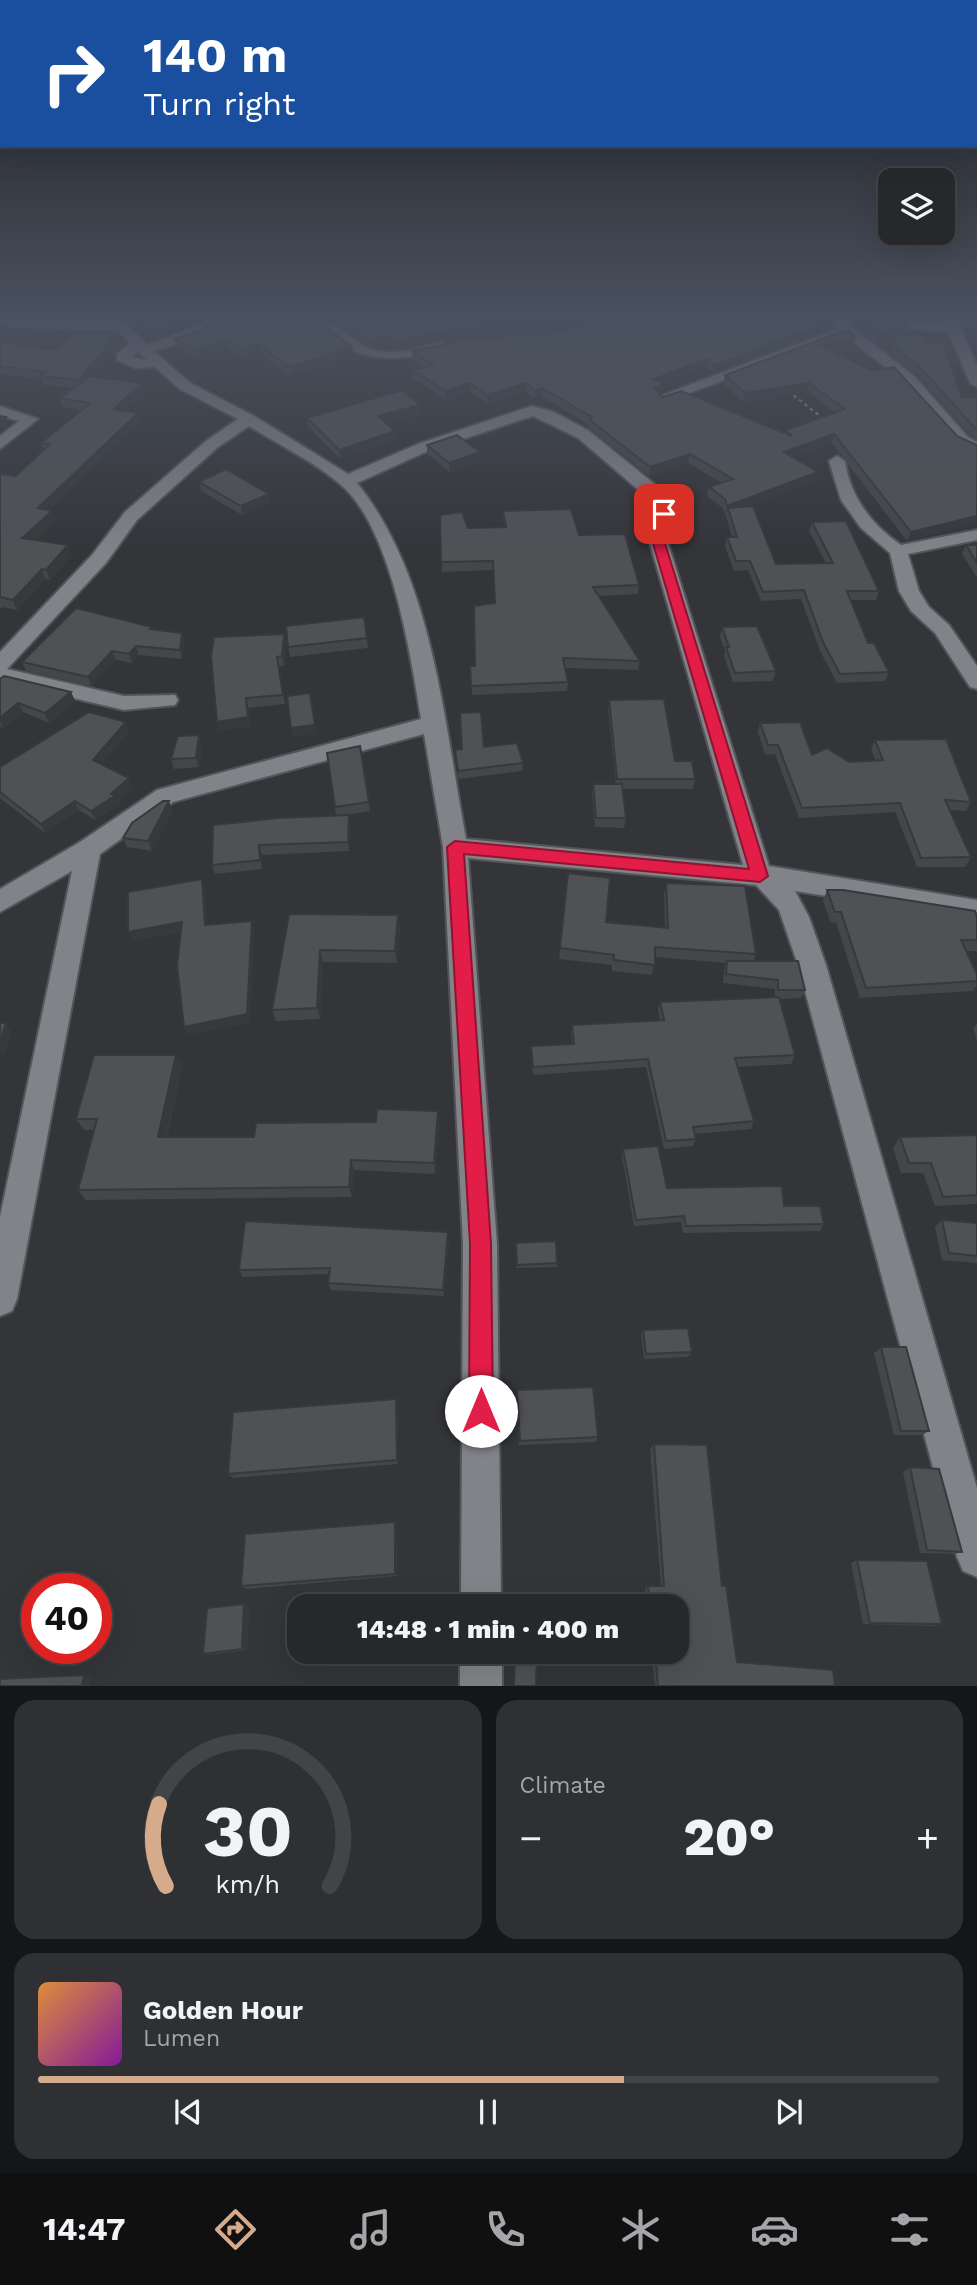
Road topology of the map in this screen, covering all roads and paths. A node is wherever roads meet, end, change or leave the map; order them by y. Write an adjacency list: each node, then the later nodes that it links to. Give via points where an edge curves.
1 (204, 396): 7 (street)
2 (669, 396): 5 (street)
3 (793, 396): 8 (path)
4 (924, 396): 10 (street, via 962,440)
5 (663, 398)
6 (0, 411): 9 (street, via 30,419)
7 (249, 419): 12 (street); 15 (street, via 212,444 131,516 99,559)
8 (826, 421)
9 (0, 444)
10 (977, 448)
11 (837, 461): 14 (street, via 843,489 880,540)
12 (347, 481): 19 (street, via 373,514 391,552 418,645); 22 (street, via 424,447 532,411 549,415 604,448 662,499 665,505 657,526 658,540)
13 (977, 536): 14 (street)
14 (898, 551): 17 (street, via 909,591 942,629)
15 (0, 664)
16 (0, 674): 18 (street, via 124,703)
17 (977, 682)
18 (167, 700)
19 (432, 724): 20 (street); 21 (street, via 165,796)
20 (455, 847): 22 (street); 27 (street, via 481,1244)
21 (89, 849): 23 (street); 25 (street)
22 (760, 876): 24 (street); 26 (street, via 780,892 793,912 812,965)
23 (0, 902)
24 (977, 910)
25 (0, 1298)
26 (977, 1557)
27 (481, 1594)
28 (481, 1664): 29 (street)
29 (481, 1686)

